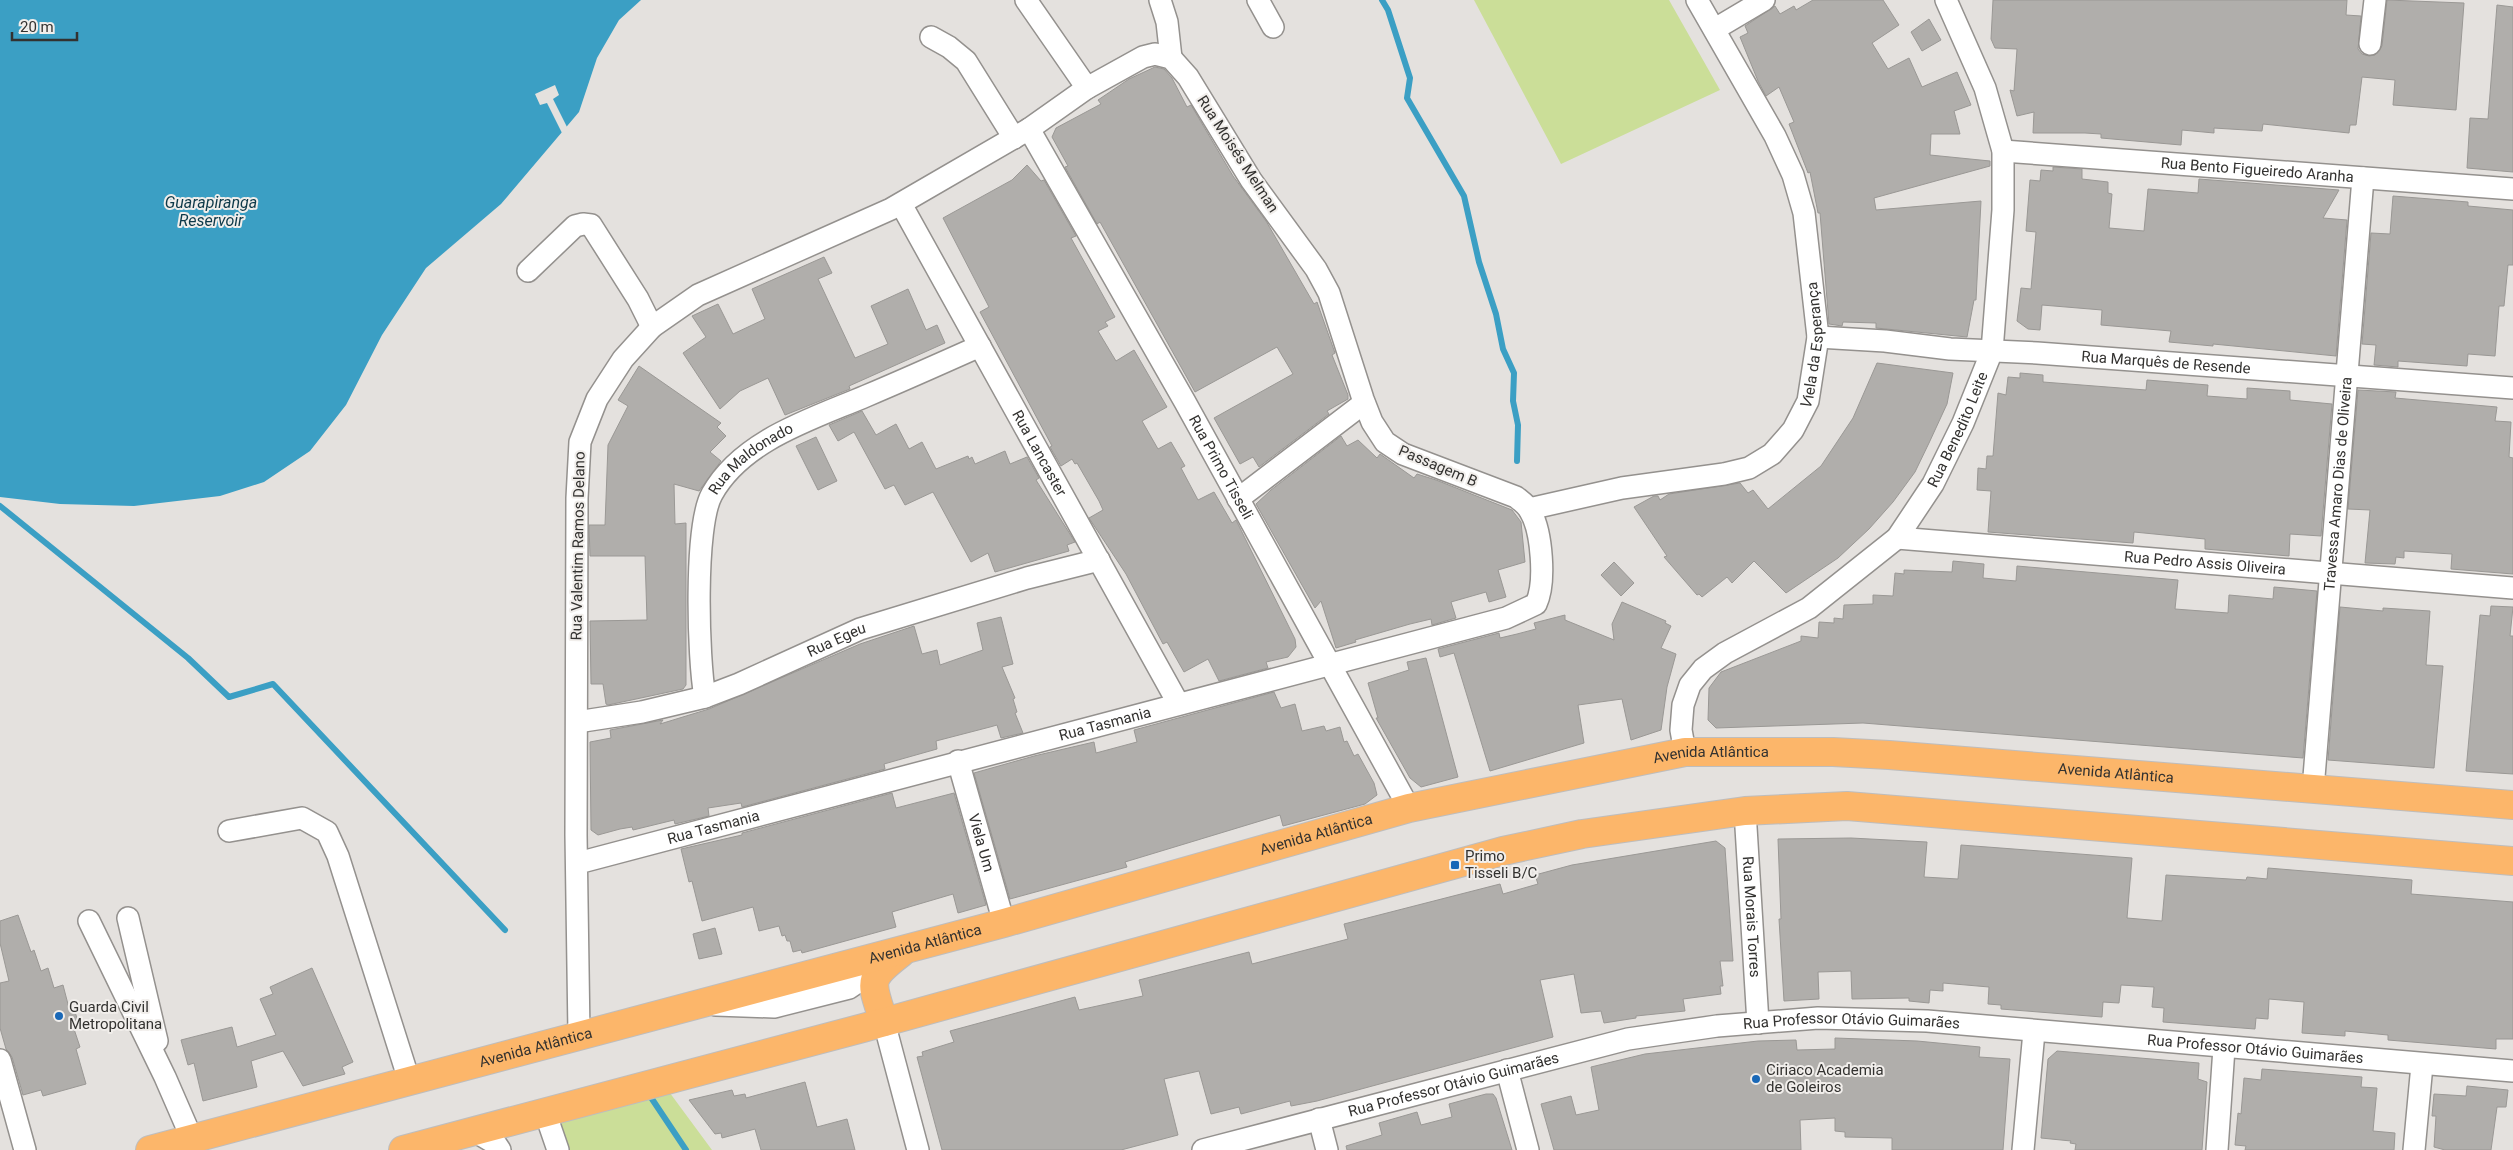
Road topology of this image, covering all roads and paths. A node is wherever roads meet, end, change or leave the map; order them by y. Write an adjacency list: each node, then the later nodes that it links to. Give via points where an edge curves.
1 (1026, 0): 13 (street)
2 (1160, 0): 12 (street, via 1167,22)
3 (1258, 0): 8 (street)
4 (1697, 0): 9 (street, Viela da Esperança)
5 (1764, 0): 9 (street)
6 (1946, 0): 15 (street, Rua Benedito Leite, via 1985,88)
7 (2375, 0): 11 (street)
8 (1273, 27)
9 (1715, 29): 21 (street, Viela da Esperança, via 1776,136 1793,175 1804,213)
10 (931, 37): 14 (street, Rua Primo Tisseli, via 966,61)
11 (2370, 44)
12 (1171, 58): 13 (street, via 1155,54 1143,57); 26 (street, Rua Moisés Melman, via 1188,77 1251,180 1316,269 1329,293)
13 (1087, 88): 14 (street)
14 (1021, 133): 18 (street, Rua Valentim Ramos Delano); 27 (street, Rua Primo Tisseli)
15 (2003, 151): 16 (street, Rua Bento Figueiredo Aranha); 23 (street, Rua Benedito Leite, via 2002,219)
16 (2363, 178): 17 (street, Rua Bento Figueiredo Aranha); 24 (street, Travessa Amaro Dias de Oliveira)
17 (2513, 189)
18 (901, 204): 20 (street, Rua Valentim Ramos Delano, via 698,295); 22 (street, Rua Lancaster)
19 (528, 271): 20 (street, via 575,226 591,225)
20 (652, 327): 36 (street, Rua Valentim Ramos Delano, via 623,359 597,399 580,442)
21 (1818, 337): 23 (street, Rua Marquês de Resende); 28 (street, Viela da Esperança, via 1808,401 1793,430 1772,454 1749,468 1622,488)
22 (980, 346): 30 (street, Rua Lancaster); 34 (street, Rua Maldonado, via 786,431 754,449 726,474 711,495 703,519 699,643)
23 (1992, 351): 24 (street, Rua Marquês de Resende); 29 (street, Rua Benedito Leite, via 1963,423 1933,484)
24 (2347, 376): 25 (street, Rua Marquês de Resende); 31 (street, Travessa Amaro Dias de Oliveira)
25 (2513, 388)
26 (1364, 403): 27 (street); 28 (street, Passagem B, via 1385,442 1402,454 1441,475 1508,493)
27 (1238, 499): 33 (street, Rua Primo Tisseli)
28 (1529, 509): 33 (street, Rua Tasmania, via 1536,528 1542,574 1536,604 1474,628)
29 (1897, 538): 31 (street, Rua Pedro Assis Oliveira); 37 (street, Rua Benedito Leite, via 1809,608 1703,669 1690,685 1683,705)
30 (1099, 560): 34 (street, Rua Egeu, via 1027,578 860,629); 35 (street, Rua Lancaster)
31 (2330, 574): 32 (street, Rua Pedro Assis Oliveira); 39 (street, Travessa Amaro Dias de Oliveira)
32 (2513, 588)
33 (1328, 663): 35 (street, Rua Tasmania); 41 (street, Rua Primo Tisseli)
34 (705, 697): 36 (street, Rua Egeu, via 642,712)
35 (1178, 703): 38 (street, Rua Tasmania)
36 (577, 722): 45 (street, Rua Valentim Ramos Delano)
37 (1684, 752): 39 (main road, Avenida Atlântica, via 1889,755); 41 (main road, Avenida Atlântica)
38 (958, 762): 45 (street, Rua Tasmania); 48 (street, Viela Um)
39 (2313, 789): 40 (main road, Avenida Atlântica)
40 (2513, 805)
41 (1408, 808): 48 (main road, Avenida Atlântica)
42 (1745, 811): 44 (main road, via 1847,806); 50 (main road, via 1582,834 1503,851); 51 (street, Rua Morais Torres)
43 (228, 831): 60 (street, via 302,818 327,832 338,856)
44 (2513, 861)
45 (578, 863): 53 (street, Rua Valentim Ramos Delano)
46 (128, 918): 59 (street)
47 (90, 921): 59 (street)
48 (1004, 923): 49 (main road, Avenida Atlântica)
49 (907, 949): 50 (main road, via 876,974 872,982); 53 (main road, Avenida Atlântica)
50 (884, 1022): 61 (main road); 71 (street)
51 (1758, 1023): 52 (street, Rua Professor Otávio Guimarães, via 1818,1018 1917,1021); 57 (street, Rua Professor Otávio Guimarães, via 1628,1040)
52 (2034, 1032): 54 (street, Rua Professor Otávio Guimarães); 75 (street)
53 (579, 1034): 60 (main road, Avenida Atlântica)
54 (2224, 1048): 56 (street, Rua Professor Otávio Guimarães); 76 (street)
55 (0, 1060): 66 (street)
56 (2422, 1065): 58 (street, Rua Professor Otávio Guimarães); 77 (street)
57 (1507, 1070): 62 (street, Rua Professor Otávio Guimarães); 74 (street)
58 (2513, 1071)
59 (165, 1077): 64 (street)
60 (409, 1080): 64 (main road, Avenida Atlântica)
61 (545, 1112): 63 (main road); 70 (street)
62 (1319, 1119): 72 (street, Rua Professor Otávio Guimarães); 73 (street)
63 (474, 1131): 65 (main road); 69 (street)
64 (192, 1139): 67 (main road, Avenida Atlântica)
65 (444, 1146): 68 (main road)
66 (25, 1150)
67 (150, 1150)
68 (403, 1150)
69 (500, 1150)
70 (558, 1150)
71 (918, 1150)
72 (1203, 1150)
73 (1327, 1150)
74 (1528, 1150)
75 (2023, 1150)
76 (2218, 1150)
77 (2414, 1150)

